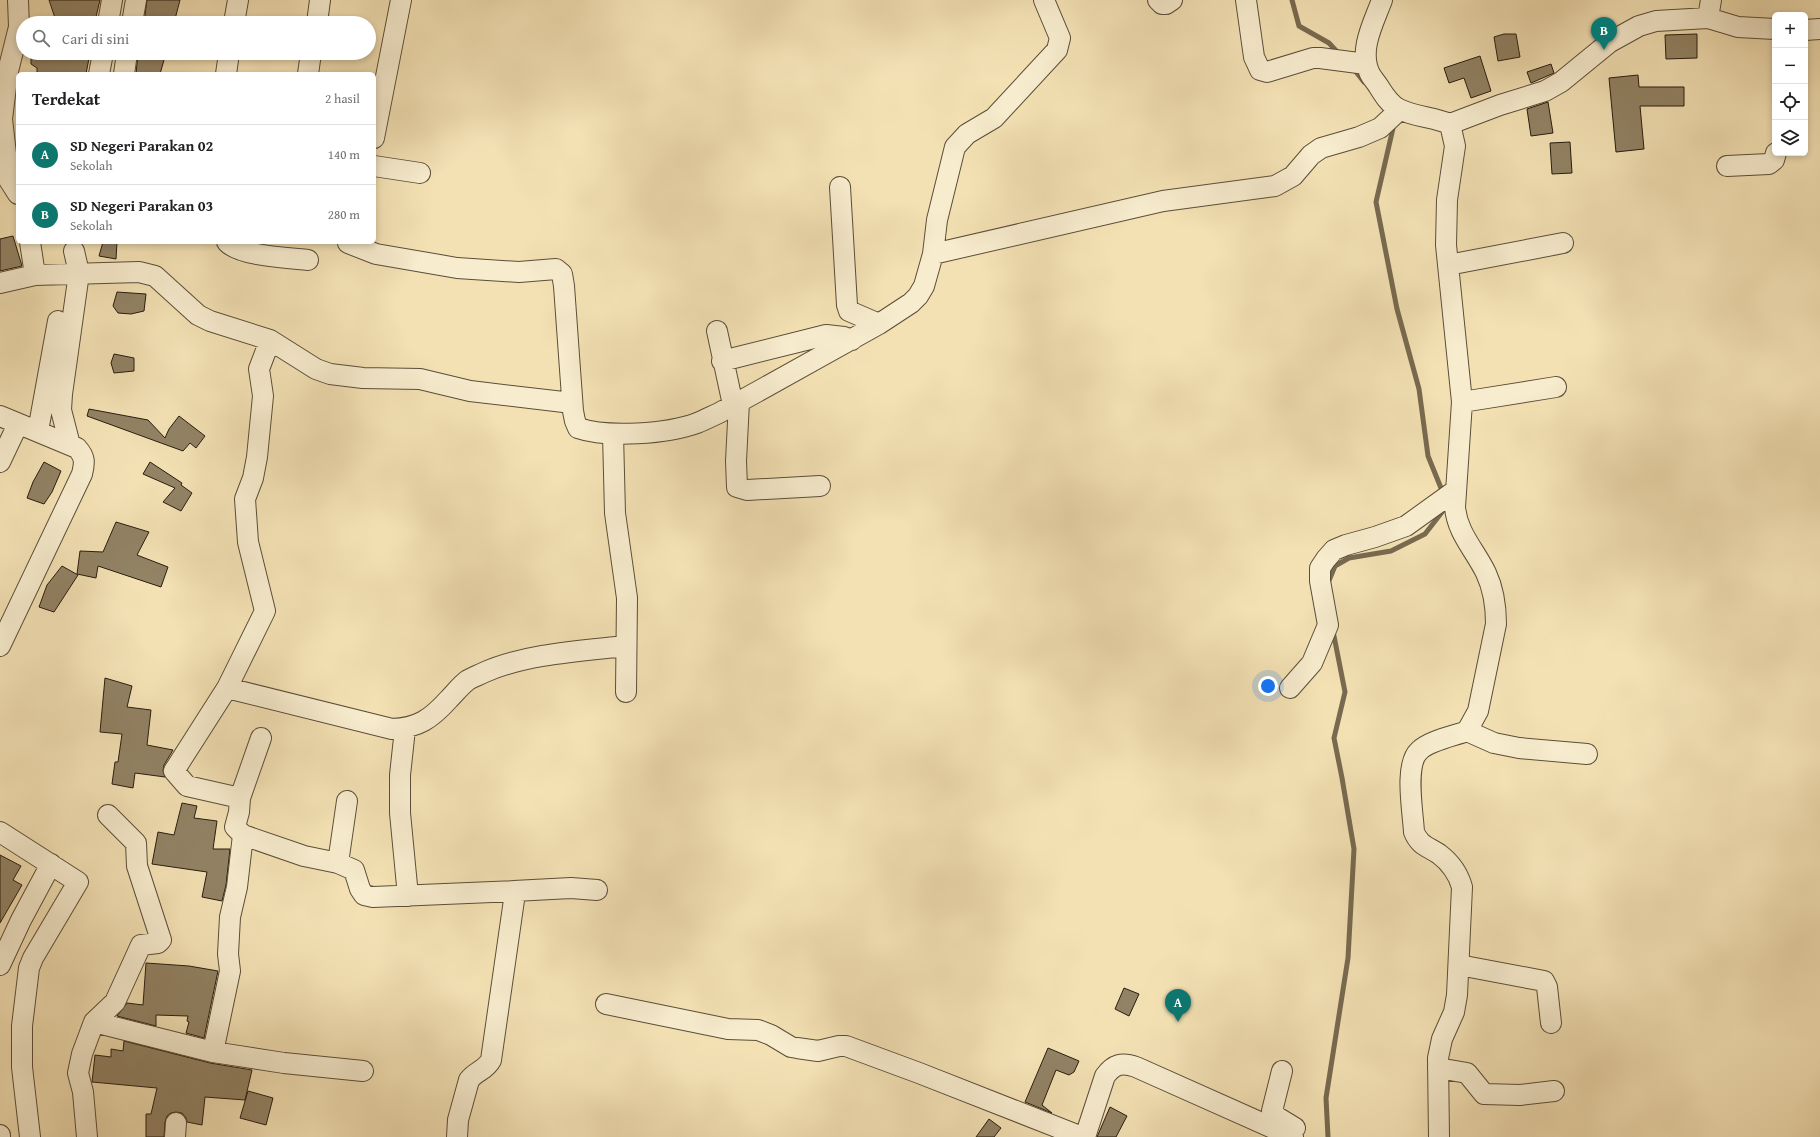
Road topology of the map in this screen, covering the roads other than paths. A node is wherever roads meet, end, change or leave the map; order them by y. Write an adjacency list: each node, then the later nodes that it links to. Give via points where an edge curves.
1 (18, 0): 13 (street)
2 (112, 0): 14 (street)
3 (136, 0): 15 (street)
4 (238, 0): 16 (street)
5 (320, 0): 17 (street)
6 (401, 0): 33 (street)
7 (1044, 0): 45 (street, via 1060,38 1057,50 994,118 959,140 955,147 937,220)
8 (1158, 0): 9 (street, via 1166,4)
9 (1172, 0)
10 (1246, 0): 26 (street, via 1254,57 1260,70 1267,72 1313,58)
11 (1382, 0): 26 (street)
12 (1709, 9): 18 (street, via 1738,27); 32 (street, via 1639,26 1610,42 1561,82 1545,91)
13 (19, 16)
14 (109, 16)
15 (133, 16)
16 (235, 16)
17 (317, 16)
18 (1772, 29)
19 (1820, 29): 20 (street)
20 (1808, 30)
21 (16, 39): 39 (street, via 8,71 2,119 9,180)
22 (102, 60): 27 (street)
23 (126, 60): 28 (street)
24 (228, 60): 29 (street)
25 (310, 60): 30 (street)
26 (1362, 64): 31 (street, via 1384,95)
27 (99, 72)
28 (124, 72)
29 (226, 72)
30 (308, 72)
31 (1390, 117): 32 (street, via 1415,114); 45 (street, via 1359,137 1321,148 1311,155 1293,176 1275,186 1163,201)
32 (1450, 124): 47 (street, via 1455,146 1447,200)
33 (376, 128)
34 (1775, 156): 36 (street, via 1769,164)
35 (376, 166): 37 (street)
36 (1727, 166)
37 (420, 173)
38 (840, 187): 51 (street, via 847,305 849,311)
39 (16, 191)
40 (1563, 243): 47 (street)
41 (30, 244): 49 (street)
42 (230, 244): 46 (street, via 237,249 251,252)
43 (351, 244): 59 (street, via 376,254 457,268 505,272 556,269 560,271 564,286)
44 (75, 247): 48 (street)
45 (933, 254): 51 (street, via 924,286 918,296)
46 (308, 260)
47 (1448, 265): 57 (street)
48 (73, 273): 49 (street); 53 (street, via 139,272 155,276 198,315); 62 (street); 64 (street, via 61,410)
49 (35, 275): 50 (street)
50 (0, 283)
51 (879, 324): 54 (street)
52 (717, 331): 55 (street)
53 (270, 340): 59 (street, via 316,369 330,374 420,379 470,391); 70 (street, via 259,369 263,396 258,457 245,499 248,542 265,611)
54 (852, 340): 55 (street, via 826,335); 58 (street)
55 (722, 361): 58 (street)
56 (1556, 387): 57 (street)
57 (1462, 402): 67 (street)
58 (736, 403): 63 (street, via 696,424 652,432); 66 (street, via 737,487 747,490)
59 (572, 404): 63 (street, via 578,428)
60 (0, 416): 61 (street)
61 (18, 424): 62 (street); 65 (street)
62 (38, 431): 64 (street)
63 (613, 434): 69 (street, via 615,513 627,598)
64 (70, 445): 68 (street, via 83,454 85,463 82,474)
65 (0, 462)
66 (820, 486)
67 (1448, 496): 71 (street, via 1406,526 1346,545 1334,550 1326,559 1320,568 1320,581 1328,625 1312,663); 74 (street, via 1460,531 1486,573 1495,597 1496,624 1483,691 1478,711)
68 (0, 646)
69 (625, 646): 72 (street); 73 (street, via 515,662 486,672 468,680 422,723)
70 (227, 688): 73 (street, via 392,729); 77 (street, via 174,771 187,786)
71 (1290, 688)
72 (626, 692)
73 (405, 729): 86 (street, via 400,775 400,813)
74 (1467, 731): 76 (street, via 1494,743 1519,748); 88 (street, via 1419,750 1411,766 1414,832 1423,846 1438,854 1453,867 1462,887)
75 (261, 738): 77 (street)
76 (1587, 754)
77 (240, 798): 81 (street, via 235,827)
78 (347, 801): 82 (street)
79 (108, 815): 91 (street, via 136,843 137,866 161,940 158,943 141,945 115,1002)
80 (0, 832): 83 (street)
81 (244, 835): 82 (street, via 304,856); 93 (street, via 230,917 230,971)
82 (338, 863): 86 (street, via 354,870 364,895)
83 (51, 864): 87 (street); 89 (street, via 78,882)
84 (514, 890): 85 (street); 86 (street); 100 (street, via 491,1060 487,1067 469,1080 458,1120)
85 (597, 890)
86 (408, 896)
87 (2, 960): 89 (street)
88 (1459, 966): 92 (street, via 1544,981); 94 (street, via 1454,1012 1442,1039)
89 (29, 968): 98 (street, via 22,1026 22,1067)
90 (606, 1004): 101 (street, via 728,1029 758,1030 791,1047 818,1051 846,1046)
91 (94, 1022): 93 (street); 99 (street, via 78,1073 83,1092)
92 (1551, 1024)
93 (213, 1052): 95 (street)
94 (1438, 1068): 97 (street, via 1467,1073 1484,1094 1520,1095); 104 (street)
95 (363, 1071)
96 (1282, 1071): 103 (street, via 1272,1111 1276,1117)
97 (1554, 1091)
98 (30, 1137)
99 (87, 1137)
100 (457, 1137)
101 (1083, 1137): 102 (street, via 1104,1076 1118,1064 1136,1067)
102 (1293, 1137)
103 (1304, 1137)
104 (1439, 1137)

